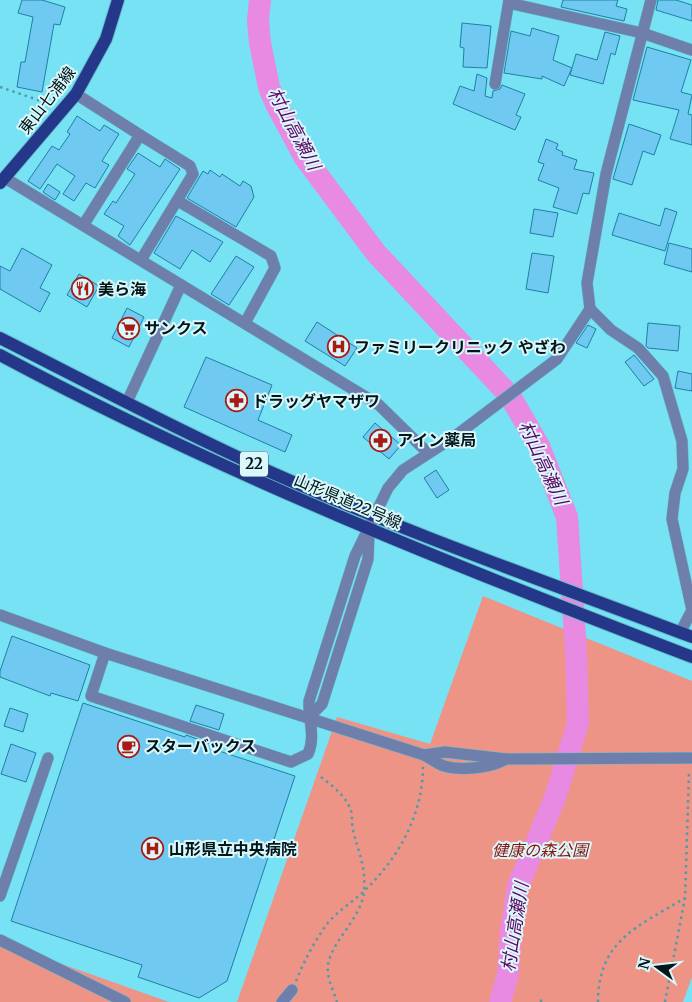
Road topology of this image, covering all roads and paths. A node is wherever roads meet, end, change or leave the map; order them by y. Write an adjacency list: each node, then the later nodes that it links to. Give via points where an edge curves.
1 (118, 0): 8 (main road, 東山七浦線, via 106,38)
2 (651, 0): 4 (street)
3 (509, 2): 4 (street); 6 (street)
4 (642, 33): 5 (street); 16 (street, via 606,174 594,237 587,283)
5 (692, 50)
6 (495, 84)
7 (0, 87): 9 (path)
8 (76, 94): 9 (main road, 東山七浦線); 10 (street)
9 (65, 109): 11 (main road, 東山七浦線)
10 (140, 135): 12 (street, via 190,166 193,174); 13 (street)
11 (2, 180): 13 (street)
12 (178, 202): 14 (street); 17 (street, via 271,256 275,268)
13 (84, 224): 14 (street)
14 (141, 260): 15 (street)
15 (181, 285): 17 (street); 20 (street)
16 (590, 309): 21 (street, via 557,359 454,437); 24 (street, via 638,348 663,376 682,441 683,469 674,493 672,519)
17 (245, 323): 21 (street, via 379,405)
18 (0, 338): 20 (main road, 山形県道22号線 / 22)
19 (0, 354): 23 (main road, 山形県道22号線 / 22, via 87,402 189,451)
20 (127, 402): 22 (main road, 山形県道22号線 / 22, via 261,468)
21 (428, 452): 22 (street, via 403,470 388,488)
22 (374, 515): 23 (street); 26 (main road, 山形県道22号線 / 22, via 516,573)
23 (369, 528): 28 (main road, 山形県道22号線 / 22, via 512,588); 29 (street, via 368,559 322,704)
24 (692, 610): 26 (street)
25 (0, 615): 27 (street)
26 (686, 635)
27 (105, 653): 29 (street); 29 (street, via 91,696 291,762 308,754 312,746)
28 (692, 657)
29 (308, 718): 30 (street)
30 (424, 755): 32 (street, via 445,752 506,759); 35 (path, via 421,798 407,834)
31 (48, 758): 36 (street)
32 (687, 758)
33 (689, 774): 37 (path)
34 (321, 777): 35 (path, via 345,799 351,813 364,867)
35 (364, 891): 39 (path, via 328,923 303,962); 42 (path, via 355,918 329,959 328,973)
36 (0, 896)
37 (685, 898): 43 (path, via 617,943 606,957); 44 (path)
38 (0, 940): 40 (street)
39 (292, 990): 41 (street)
40 (125, 1002)
41 (282, 1002)
42 (337, 1002)
43 (598, 1002)
44 (665, 1002)

